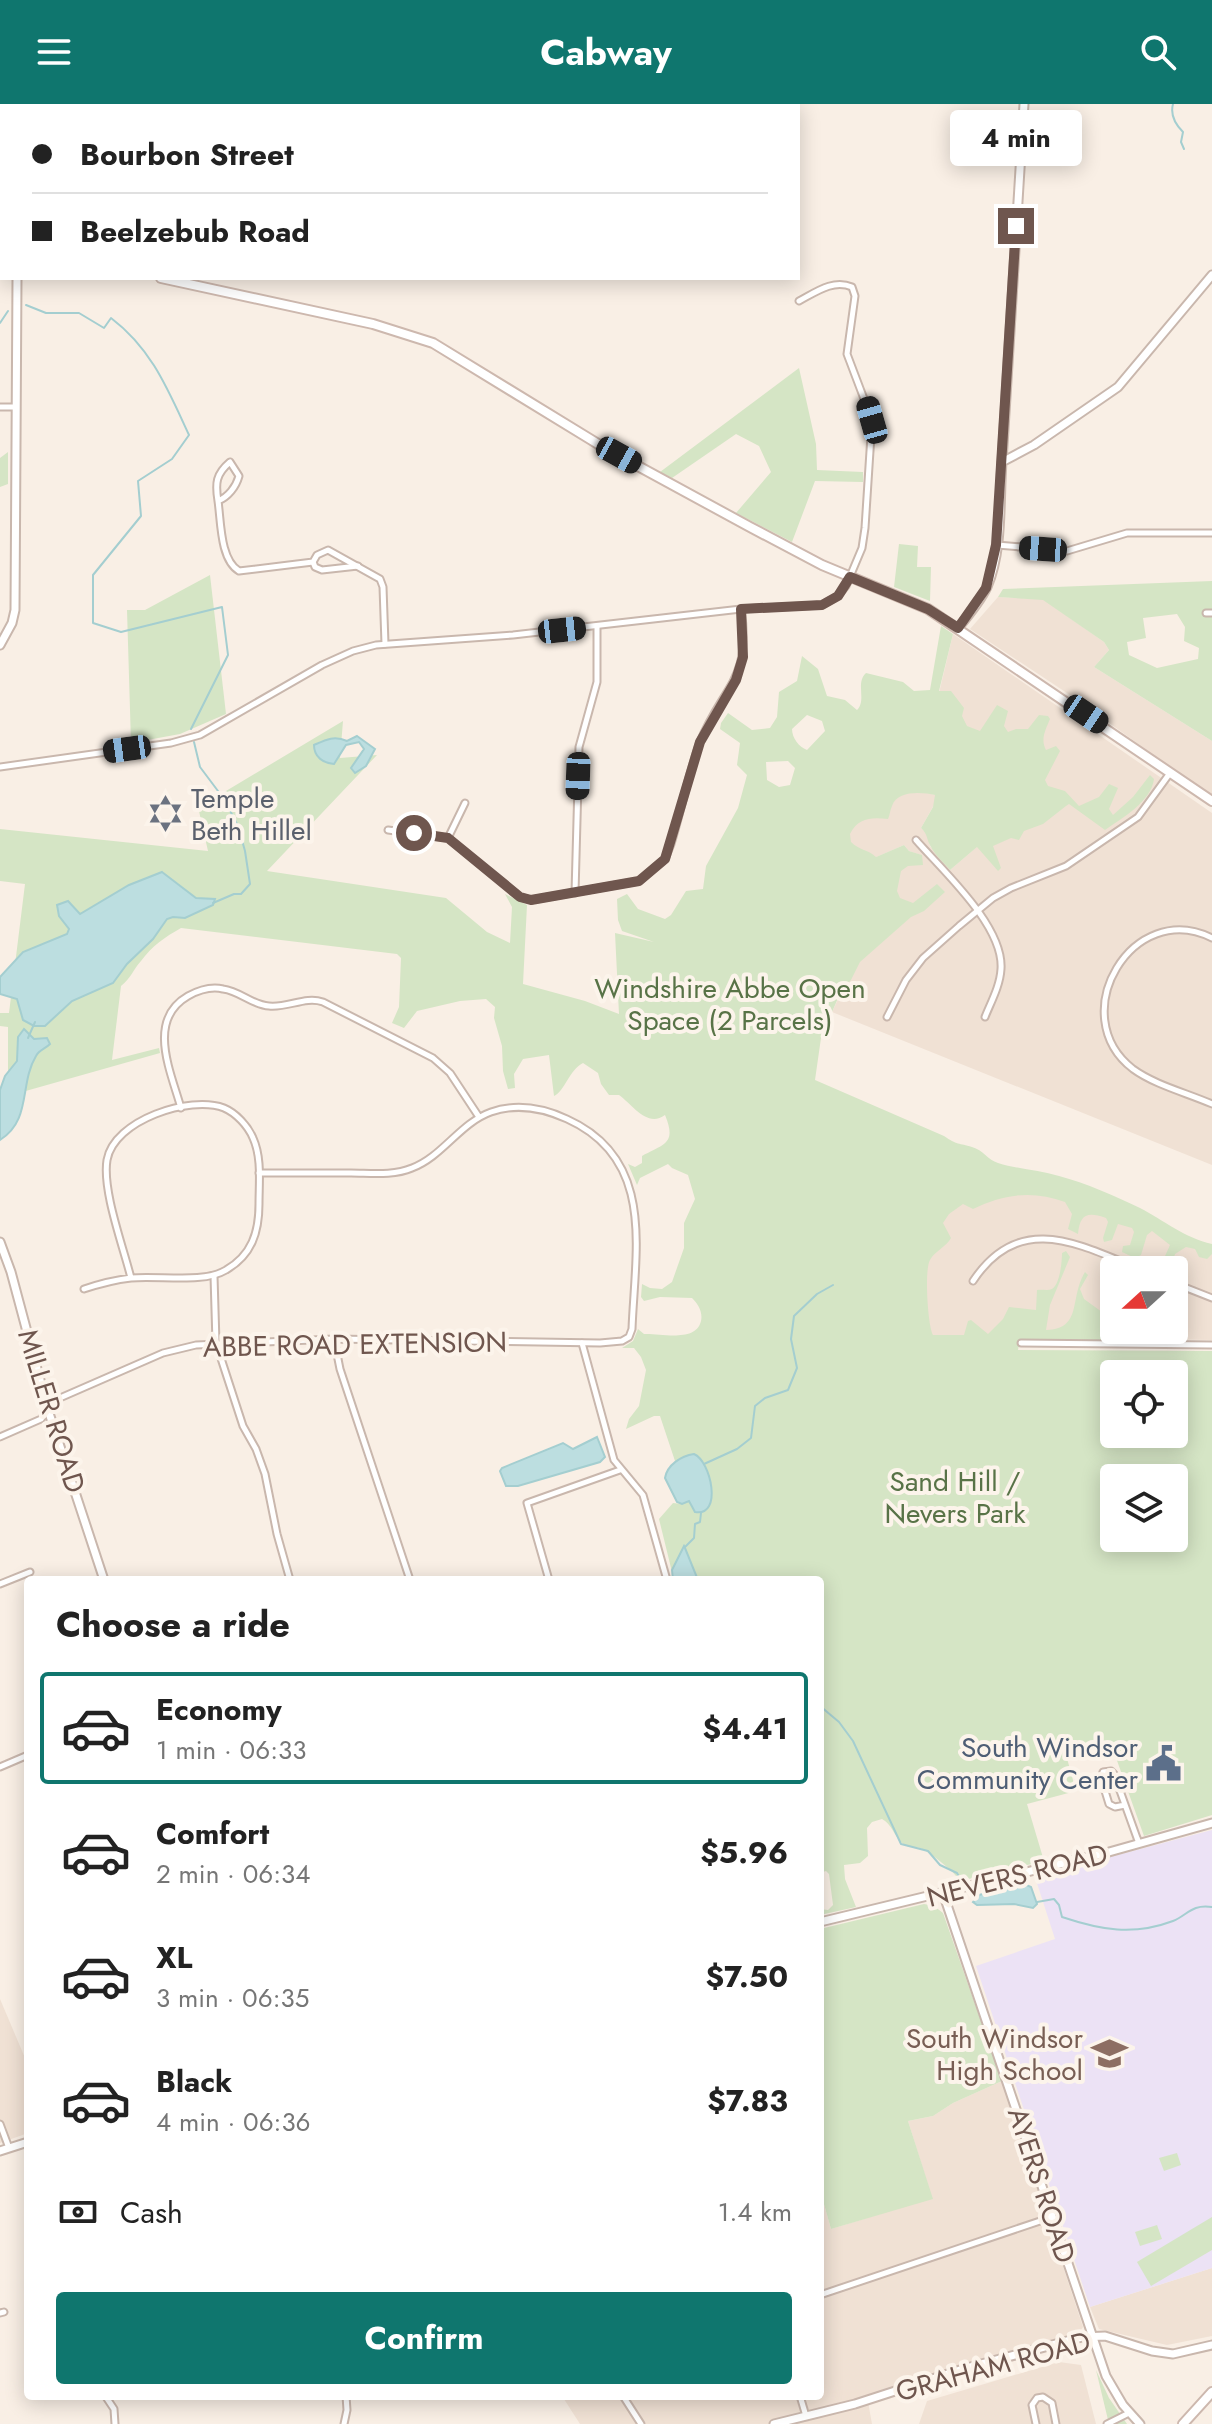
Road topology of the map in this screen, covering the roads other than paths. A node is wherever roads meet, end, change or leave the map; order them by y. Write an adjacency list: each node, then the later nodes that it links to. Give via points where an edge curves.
1 (1024, 104): 8 (street)
2 (1212, 275): 8 (street, via 1118,387)
3 (17, 280): 7 (street)
4 (170, 280): 14 (main road, via 373,324 433,343 603,447)
5 (799, 301): 14 (street, via 830,285 852,287 855,296 847,354 872,420 872,440 862,548)
6 (0, 407): 7 (street)
7 (15, 407): 19 (street, via 15,610)
8 (1002, 462): 11 (street)
9 (218, 501): 9 (street, via 217,476 230,462 239,476); 12 (street, via 228,560 235,569 249,572)
10 (1212, 533): 11 (street, via 1127,533 1067,551)
11 (996, 545): 17 (street, via 986,588)
12 (313, 562): 13 (street, via 322,570); 13 (street, via 328,550)
13 (358, 566): 18 (street, via 382,582)
14 (850, 577): 15 (street, via 838,596 822,605); 17 (main road, via 928,609)
15 (741, 609): 16 (street); 27 (street, via 740,669 700,742 665,859 639,881)
16 (597, 626): 18 (street); 27 (street, via 597,682 579,747)
17 (958, 628): 21 (main road)
18 (385, 644): 20 (street, via 322,665 200,735)
19 (0, 645)
20 (0, 767)
21 (1170, 772): 22 (main road); 28 (street, via 1138,817 1077,859 1011,888)
22 (1212, 801)
23 (465, 803): 25 (street)
24 (388, 830): 25 (street)
25 (448, 838): 27 (street, via 520,897)
26 (916, 840): 28 (street)
27 (575, 893)
28 (977, 910): 30 (street, via 923,958); 31 (street, via 992,930 1001,969)
29 (1212, 938): 32 (street, via 1177,931 1134,946 1109,980 1104,1002 1111,1040 1132,1068)
30 (887, 1017)
31 (985, 1017)
32 (1212, 1104)
33 (181, 1108): 34 (street, via 164,1047 165,1024 180,1001 210,988 267,1006 313,999 376,1027 433,1058 450,1073); 35 (street, via 203,1105 239,1119 253,1135); 39 (street, via 143,1118 115,1141 108,1156 105,1177)
34 (479, 1117): 35 (street, via 412,1168 387,1173); 46 (street, ABBE ROAD EXTENSION, via 517,1107 549,1111 580,1125 617,1159 632,1191 632,1329 622,1341)
35 (259, 1173): 38 (street, via 255,1238 245,1256)
36 (0, 1242): 49 (street, MILLER ROAD)
37 (1107, 1256): 40 (street, via 1066,1240 1026,1240 1007,1248)
38 (214, 1276): 39 (street); 45 (street)
39 (131, 1278): 41 (street)
40 (973, 1281)
41 (84, 1289)
42 (1188, 1289): 43 (street)
43 (1212, 1298)
44 (334, 1339): 45 (street, ABBE ROAD EXTENSION); 46 (street, ABBE ROAD EXTENSION); 55 (street)
45 (216, 1343): 49 (street, ABBE ROAD EXTENSION, via 163,1353 53,1401); 54 (street, via 265,1474)
46 (582, 1343): 51 (street)
47 (1021, 1343): 48 (street)
48 (1212, 1345)
49 (48, 1410): 50 (street, ABBE ROAD EXTENSION, via 41,1419); 53 (street, MILLER ROAD)
50 (0, 1437)
51 (620, 1470): 56 (street, via 527,1503); 57 (street, via 643,1495)
52 (30, 1572): 58 (street)
53 (103, 1576)
54 (289, 1576)
55 (409, 1576)
56 (548, 1576)
57 (666, 1576)
58 (0, 1584)
59 (24, 1757): 60 (street)
60 (0, 1767)
61 (1125, 1805): 61 (street, via 1114,1772 1103,1772 1109,1804); 63 (street)
62 (1212, 1823): 63 (street, NEVERS ROAD)
63 (1139, 1844): 64 (street, NEVERS ROAD)
64 (943, 1893): 65 (street, NEVERS ROAD); 69 (street, AYERS ROAD)
65 (824, 1921)
66 (0, 2124): 68 (street)
67 (24, 2143): 68 (street)
68 (3, 2148)
69 (1053, 2216): 70 (street); 71 (street, AYERS ROAD)
70 (824, 2294)
71 (1093, 2336): 72 (street, GRAHAM ROAD, via 1173,2354); 78 (street, AYERS ROAD, via 1106,2376); 79 (street, GRAHAM ROAD)
72 (1212, 2345)
73 (1212, 2392): 88 (main road)
74 (108, 2400): 80 (street)
75 (346, 2400): 81 (street)
76 (626, 2400): 82 (street)
77 (801, 2400): 79 (street)
78 (1129, 2413): 86 (street); 87 (street, AYERS ROAD)
79 (806, 2416): 83 (street, GRAHAM ROAD)
80 (115, 2424)
81 (344, 2424)
82 (641, 2424)
83 (774, 2424)
84 (1036, 2424): 85 (street, via 1032,2405 1043,2397 1052,2403)
85 (1056, 2424)
86 (1107, 2424)
87 (1140, 2424)
88 (1183, 2424)

